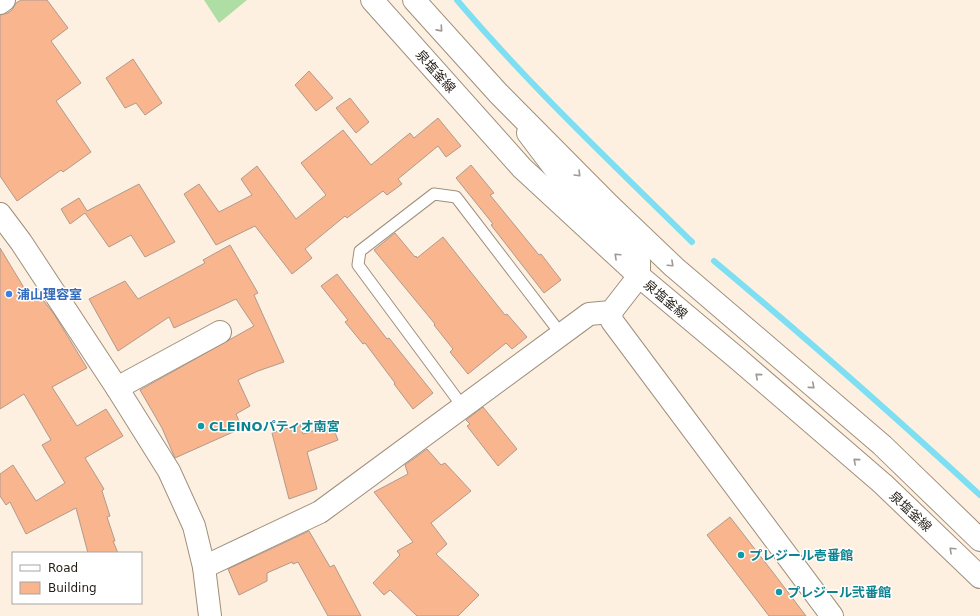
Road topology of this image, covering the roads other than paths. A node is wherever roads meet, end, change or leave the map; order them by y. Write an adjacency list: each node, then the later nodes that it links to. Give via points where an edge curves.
1 (4, 0): 4 (street)
2 (372, 0): 7 (street, 泉塩釜線, one-way to 2, via 522,168)
3 (414, 0): 5 (street, 泉塩釜線, one-way to 5)
4 (0, 3)
5 (498, 93): 7 (street, via 564,182 634,250 639,261); 13 (street, 泉塩釜線, one-way to 13, via 669,262 882,445)
6 (0, 214): 11 (street)
7 (639, 276): 8 (street); 15 (street, 泉塩釜線, one-way to 7, via 883,484)
8 (611, 312): 10 (street, via 589,314); 17 (street, via 612,321)
9 (220, 332): 11 (street)
10 (561, 334): 12 (street); 12 (lane, via 456,197 434,194 360,250 358,265)
11 (117, 388): 14 (street, via 169,471 194,526)
12 (463, 407): 14 (street, via 320,512)
13 (980, 540)
14 (204, 568): 16 (street)
15 (980, 577)
16 (210, 616)
17 (832, 616)

